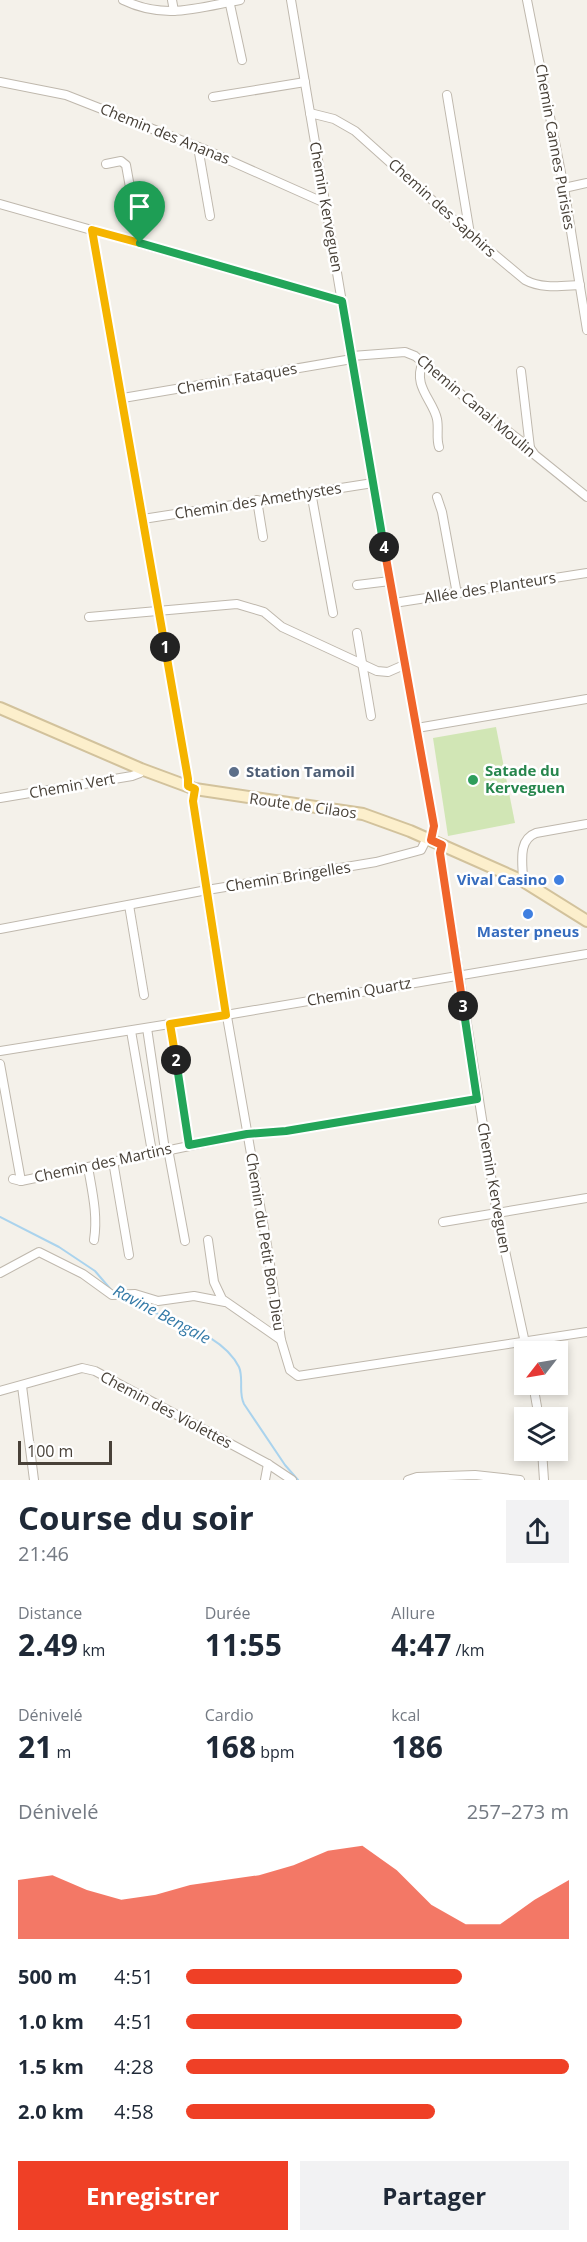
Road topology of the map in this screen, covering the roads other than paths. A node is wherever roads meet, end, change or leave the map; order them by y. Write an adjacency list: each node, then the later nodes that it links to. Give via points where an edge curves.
1 (123, 0): 7 (street)
2 (172, 0): 9 (street)
3 (240, 0): 6 (street)
4 (291, 0): 12 (street, Chemin Kerveguen)
5 (527, 0): 19 (street, Chemin Cannes Purisies)
6 (230, 1): 8 (street); 10 (street)
7 (138, 3): 9 (street, via 154,11)
8 (193, 4): 9 (street)
9 (174, 11)
10 (242, 60)
11 (0, 82): 16 (street, Chemin des Ananas, via 66,94)
12 (305, 82): 14 (street); 15 (street, Chemin Kerveguen)
13 (447, 95): 24 (street)
14 (213, 97)
15 (310, 113): 20 (street, Chemin Kerveguen); 24 (street, Chemin des Saphirs, via 334,119 355,131)
16 (198, 147): 20 (street, Chemin des Ananas); 22 (street)
17 (106, 164): 25 (street, via 122,161 126,165)
18 (587, 183): 19 (street)
19 (564, 188): 26 (street, Chemin Cannes Purisies)
20 (325, 203): 27 (street, Chemin Kerveguen)
21 (0, 204): 23 (street)
22 (210, 216)
23 (92, 230): 25 (street); 32 (street, Chemin du Petit Bon Dieu)
24 (470, 234): 26 (street, Chemin des Saphirs, via 535,285)
25 (140, 243): 27 (street)
26 (580, 285): 28 (street, Chemin Cannes Purisies)
27 (342, 301): 29 (street, Chemin Kerveguen)
28 (587, 330)
29 (352, 358): 30 (street, Chemin Canal Moulin, via 405,352); 32 (street, Chemin Fataques); 35 (street, Chemin Kerveguen)
30 (423, 362): 33 (street, via 420,373 424,393 438,420); 34 (street, Chemin Canal Moulin)
31 (521, 371): 34 (street)
32 (123, 398): 40 (street, Chemin du Petit Bon Dieu)
33 (439, 447)
34 (530, 448): 38 (street, Chemin Canal Moulin)
35 (373, 483): 36 (street, Chemin des Amethystes); 43 (street, Chemin Kerveguen)
36 (311, 492): 39 (street, Chemin des Amethystes); 48 (street)
37 (437, 497): 45 (street)
38 (587, 497)
39 (257, 500): 40 (street, Chemin des Amethystes); 41 (street)
40 (143, 519): 47 (street, Chemin du Petit Bon Dieu)
41 (263, 537)
42 (587, 573): 45 (street, Allée des Planteurs)
43 (390, 581): 44 (street); 46 (street, Chemin Kerveguen)
44 (357, 585)
45 (457, 594): 46 (street, Allée des Planteurs)
46 (394, 603): 52 (street, Chemin Kerveguen)
47 (158, 610): 49 (street); 51 (street, via 237,604 251,607 282,627); 58 (street, Chemin du Petit Bon Dieu)
48 (333, 613)
49 (89, 617)
50 (357, 633): 51 (street)
51 (362, 664): 52 (street, via 385,673); 55 (street)
52 (404, 665): 56 (street, Chemin Kerveguen)
53 (587, 699): 56 (street)
54 (3, 709): 57 (main road, Route de Cilaos)
55 (371, 716)
56 (417, 728): 61 (street, Chemin Kerveguen, via 434,826)
57 (141, 770): 58 (main road, Route de Cilaos); 59 (street, Chemin Vert, via 132,776)
58 (191, 788): 61 (main road, Route de Cilaos, via 363,814); 64 (street, Chemin du Petit Bon Dieu)
59 (0, 798)
60 (587, 824): 63 (street, via 529,837 523,844)
61 (429, 839): 62 (main road, Route de Cilaos); 64 (street, Chemin Bringelles, via 421,850 376,862)
62 (442, 845): 63 (main road, Route de Cilaos); 69 (street, Chemin Kerveguen, via 440,853)
63 (523, 881): 66 (main road, Route de Cilaos)
64 (207, 890): 65 (street, Chemin Bringelles); 71 (street, Chemin du Petit Bon Dieu)
65 (129, 905): 67 (street, Chemin Bringelles); 70 (street)
66 (587, 921)
67 (0, 929)
68 (587, 954): 69 (street, Chemin Quartz)
69 (459, 975): 71 (street, Chemin Quartz); 77 (street, Chemin Kerveguen)
70 (144, 995)
71 (226, 1015): 72 (street, Chemin Quartz); 79 (street, Chemin du Petit Bon Dieu)
72 (170, 1024): 73 (street, Chemin Quartz); 80 (street)
73 (147, 1028): 74 (street, Chemin Quartz); 81 (street)
74 (131, 1031): 75 (street, Chemin Quartz); 82 (street)
75 (0, 1051)
76 (0, 1064): 78 (street)
77 (477, 1099): 79 (street, Chemin des Martins); 86 (street, Chemin Kerveguen)
78 (3, 1103): 84 (street, Chemin des Martins, via 17,1180)
79 (247, 1134): 80 (street, Chemin des Martins); 95 (street, Chemin du Petit Bon Dieu)
80 (189, 1145): 81 (street, Chemin des Martins)
81 (167, 1150): 82 (street, Chemin des Martins); 90 (street)
82 (152, 1152): 83 (street, Chemin des Martins)
83 (113, 1161): 84 (street, Chemin des Martins); 91 (street)
84 (87, 1167): 88 (street, via 97,1225)
85 (587, 1198): 86 (street)
86 (496, 1214): 87 (street); 96 (street, Chemin Kerveguen)
87 (443, 1222)
88 (94, 1240)
89 (208, 1240): 93 (street, via 214,1282)
90 (185, 1241)
91 (129, 1255)
92 (0, 1273): 93 (street, via 39,1252 83,1274 112,1295 135,1294 158,1301 194,1296)
93 (225, 1302): 95 (street)
94 (587, 1332): 97 (street)
95 (281, 1340): 98 (street, Chemin du Petit Bon Dieu, via 290,1370 298,1376)
96 (525, 1341)
97 (531, 1341)
98 (514, 1344)
99 (22, 1386): 100 (street, Chemin des Violettes); 102 (street, Chemin des Violettes, via 82,1368 94,1371); 103 (street)
100 (0, 1391)
101 (543, 1461): 108 (street)
102 (268, 1464): 104 (street); 105 (street, Chemin des Violettes)
103 (34, 1480)
104 (265, 1480)
105 (291, 1480)
106 (408, 1480): 107 (street, via 475,1475)
107 (520, 1480)
108 (544, 1480)

